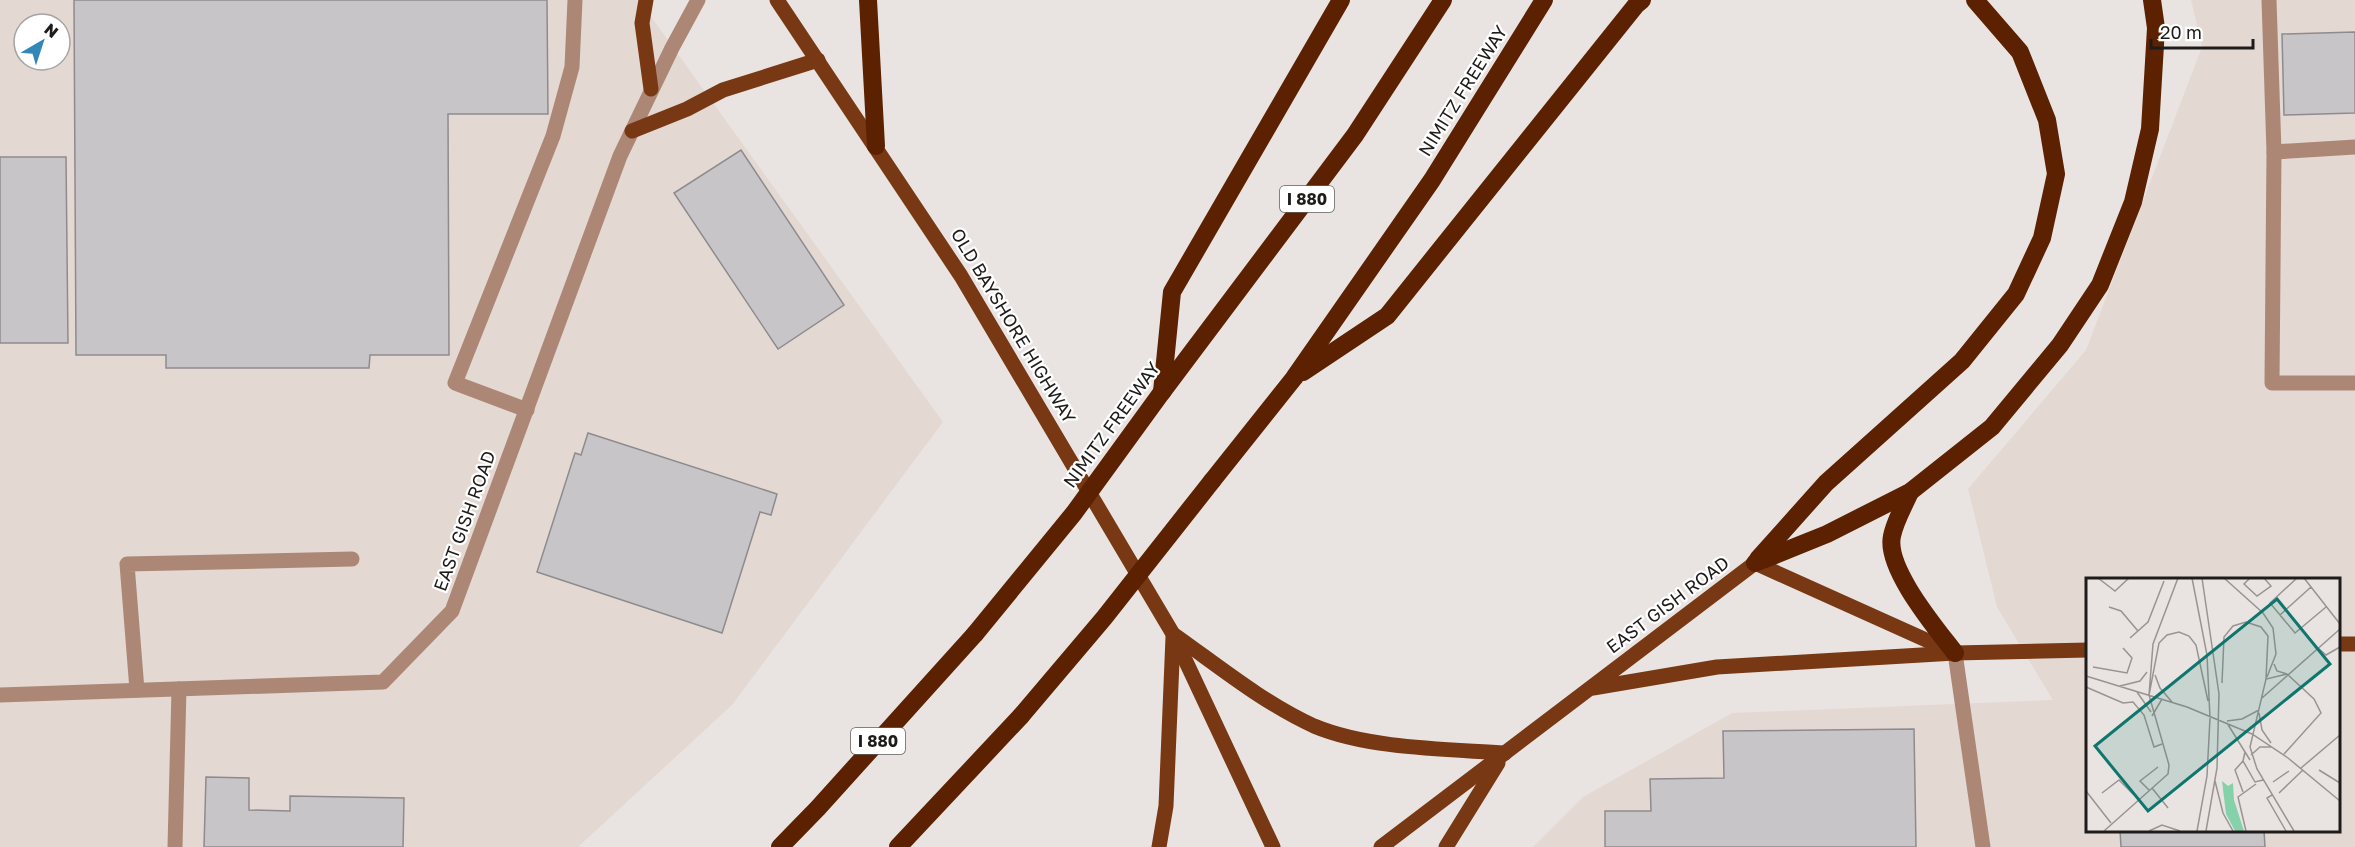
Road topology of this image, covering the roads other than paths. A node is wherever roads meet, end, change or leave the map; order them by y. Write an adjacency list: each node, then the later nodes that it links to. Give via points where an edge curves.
1 (575, 0): 22 (street, via 572,67 552,136 455,383)
2 (646, 0): 14 (main road, via 642,23)
3 (698, 0): 14 (street, EAST GISH ROAD)
4 (777, 0): 13 (main road, OLD BAYSHORE HIGHWAY)
5 (868, 0): 16 (highway)
6 (1341, 0): 21 (highway, via 1172,292)
7 (1443, 0): 21 (highway, NIMITZ FREEWAY / I 880, via 1355,135)
8 (1544, 0): 19 (highway, NIMITZ FREEWAY, via 1432,180)
9 (1642, 0): 19 (highway, via 1387,316)
10 (1975, 0): 25 (highway, via 2020,52 2047,120 2056,174 2042,238 2016,294 1962,361 1826,483)
11 (2152, 0): 23 (highway, via 2156,28 2150,129 2133,202 2100,285 2060,345 1992,426)
12 (2269, 0): 18 (street)
13 (818, 60): 15 (main road, via 723,90); 16 (main road, OLD BAYSHORE HIGHWAY)
14 (651, 89): 15 (street, EAST GISH ROAD)
15 (632, 131): 22 (street, EAST GISH ROAD)
16 (876, 146): 26 (main road, OLD BAYSHORE HIGHWAY, via 961,276)
17 (2355, 147): 18 (street)
18 (2274, 152): 20 (street, via 2272,383)
19 (1294, 378): 36 (highway, NIMITZ FREEWAY, bridge, via 1104,618 1021,716)
20 (2355, 383)
21 (1162, 392): 35 (highway, NIMITZ FREEWAY / I 880, bridge, via 1074,513 975,634)
22 (526, 410): 29 (street, EAST GISH ROAD, via 452,611 383,682)
23 (1910, 492): 25 (highway, via 1827,534); 28 (highway, via 1892,537 1896,564 1920,608)
24 (352, 559): 31 (street, via 127,564)
25 (1755, 563): 28 (main road, EAST GISH ROAD); 30 (main road, EAST GISH ROAD)
26 (1173, 634): 33 (main road, via 1271,704 1317,727 1379,744); 37 (main road, via 1166,806); 38 (main road, OLD BAYSHORE HIGHWAY)
27 (2086, 650): 28 (main road, EAST GISH ROAD)
28 (1955, 653): 30 (main road, via 1717,666); 41 (street)
29 (179, 689): 31 (street, EAST GISH ROAD); 34 (street)
30 (1590, 689): 33 (main road, EAST GISH ROAD)
31 (137, 690): 32 (street, EAST GISH ROAD)
32 (0, 695)
33 (1505, 753): 39 (main road, EAST GISH ROAD); 40 (main road)
34 (175, 847)
35 (780, 847)
36 (898, 847)
37 (1159, 847)
38 (1273, 847)
39 (1381, 847)
40 (1446, 847)
41 (1983, 847)

